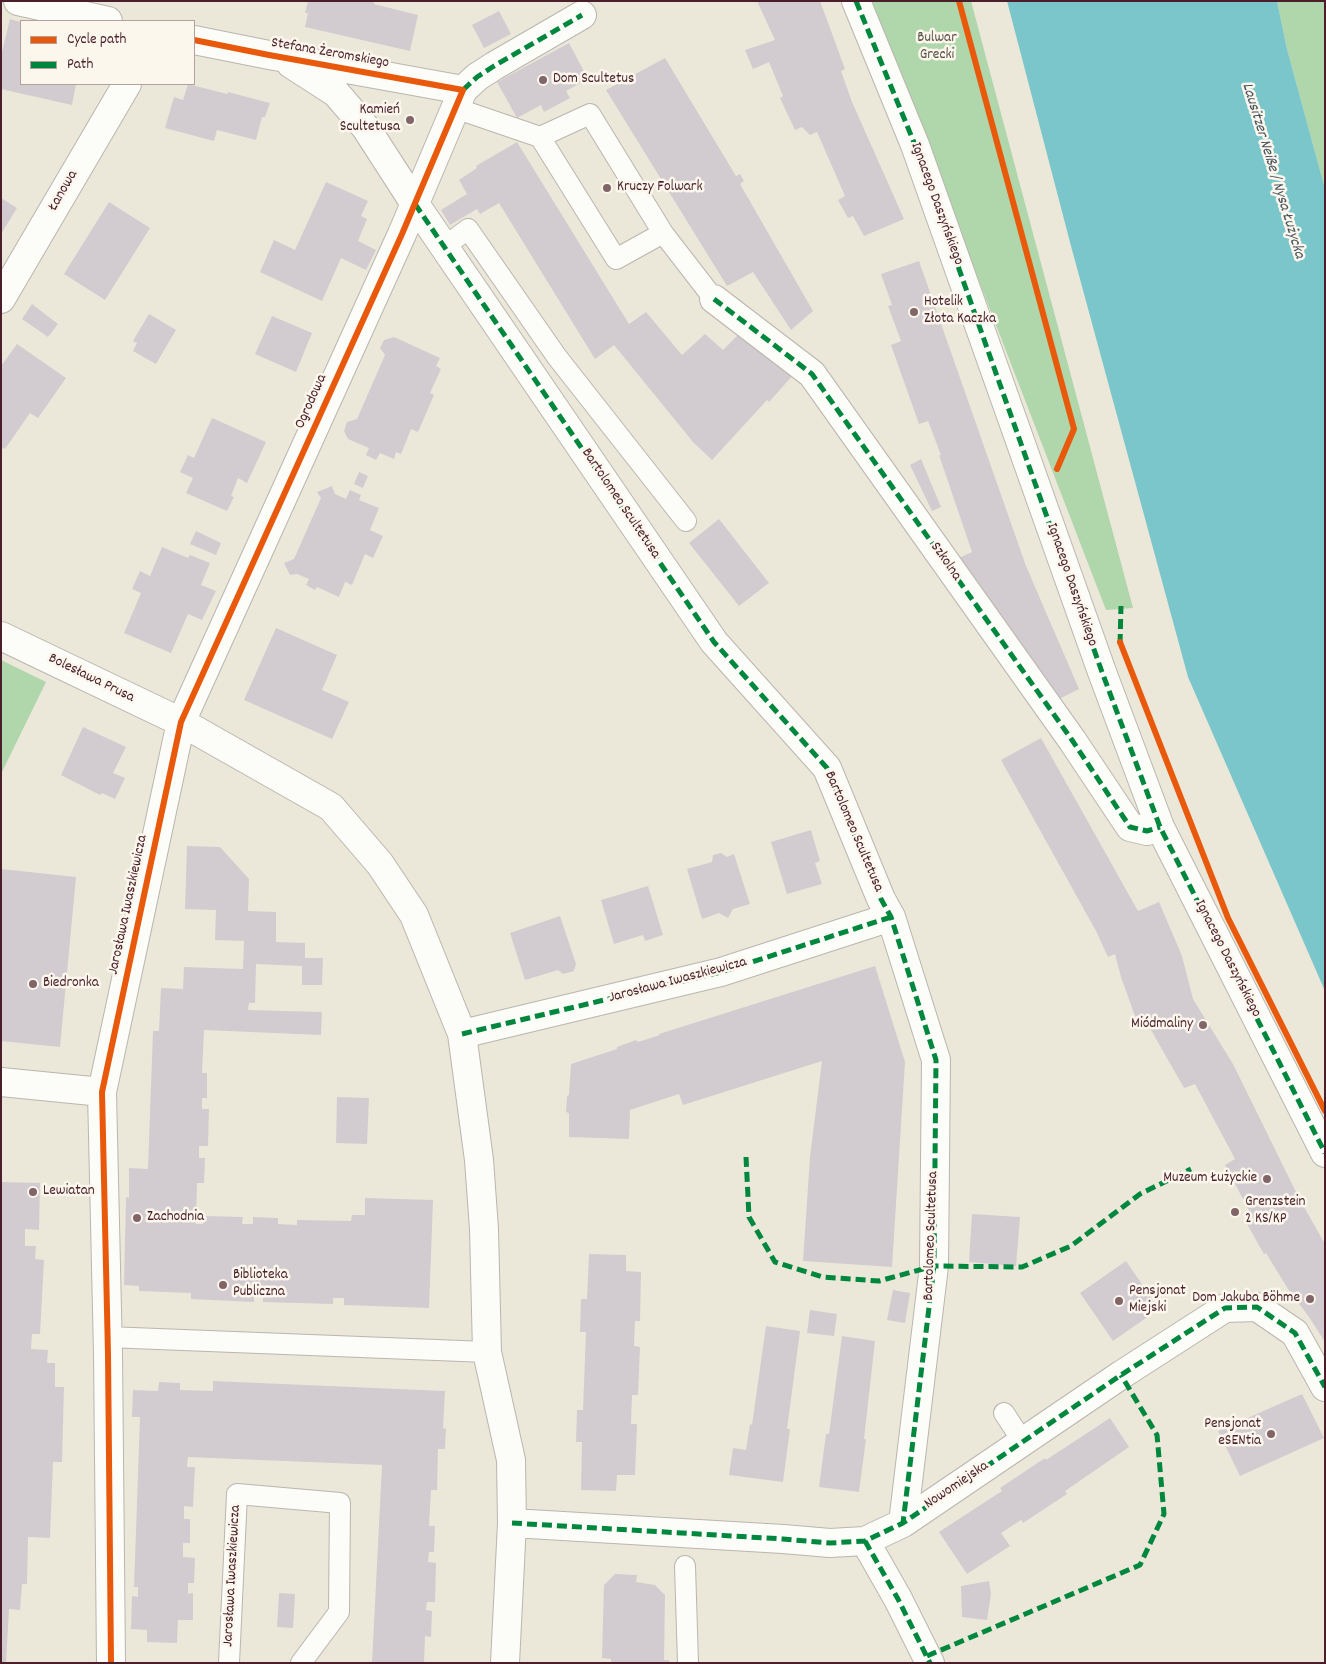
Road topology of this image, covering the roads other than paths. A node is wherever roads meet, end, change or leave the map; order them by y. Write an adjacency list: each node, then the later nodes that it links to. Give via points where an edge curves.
1 (18, 1): 4 (street)
2 (856, 1): 18 (street, Ignacego Daszyńskiego, via 915,145)
3 (582, 14): 8 (street, via 476,77)
4 (104, 20)
5 (195, 40): 6 (street, Stefana Żeromskiego)
6 (269, 55): 8 (street, Stefana Żeromskiego); 10 (street, Bartolomeo Scultetusa, via 290,64 336,93 366,128)
7 (126, 85): 13 (street, Łanowa)
8 (459, 99): 9 (lane); 10 (street, Ogrodowa)
9 (540, 137): 11 (lane, via 590,114); 11 (lane, via 616,259)
10 (415, 204): 12 (street, Bartolomeo Scultetusa); 17 (street, Ogrodowa)
11 (663, 233): 14 (lane)
12 (444, 247): 15 (lane, via 468,229 557,357); 19 (street, Bartolomeo Scultetusa, via 714,642 827,768)
13 (1, 299)
14 (714, 299): 18 (street, Szkolna, via 812,374 1072,740 1130,827 1147,831)
15 (686, 521)
16 (1, 636): 17 (street, Bolesława Prusa)
17 (181, 722): 20 (street, via 331,808 380,864 414,914); 22 (street, Jarosława Iwaszkiewicza)
18 (1160, 827): 23 (street, Ignacego Daszyńskiego)
19 (891, 917): 20 (street, Jarosława Iwaszkiewicza, via 721,972); 30 (street, Bartolomeo Scultetusa, via 936,1060 934,1266)
20 (462, 1034): 25 (street, via 479,1160)
21 (1, 1082): 22 (street)
22 (102, 1092): 24 (street, Jarosława Iwaszkiewicza)
23 (1325, 1153)
24 (107, 1337): 25 (lane); 33 (street, Jarosława Iwaszkiewicza)
25 (487, 1352): 29 (street, via 511,1460)
26 (1325, 1387): 28 (street, Nowomiejska, via 1295,1333 1258,1307 1225,1308)
27 (1004, 1413): 28 (lane)
28 (1023, 1442): 30 (street, Nowomiejska)
29 (512, 1523): 31 (street, Nowomiejska, via 830,1544); 36 (street)
30 (903, 1523): 31 (street, Nowomiejska)
31 (865, 1541): 38 (street)
32 (685, 1566): 37 (lane)
33 (111, 1663)
34 (229, 1663): 35 (lane, Jarosława Iwaszkiewicza, via 237,1494 340,1503 339,1612)
35 (301, 1663)
36 (505, 1663)
37 (688, 1663)
38 (930, 1663)

